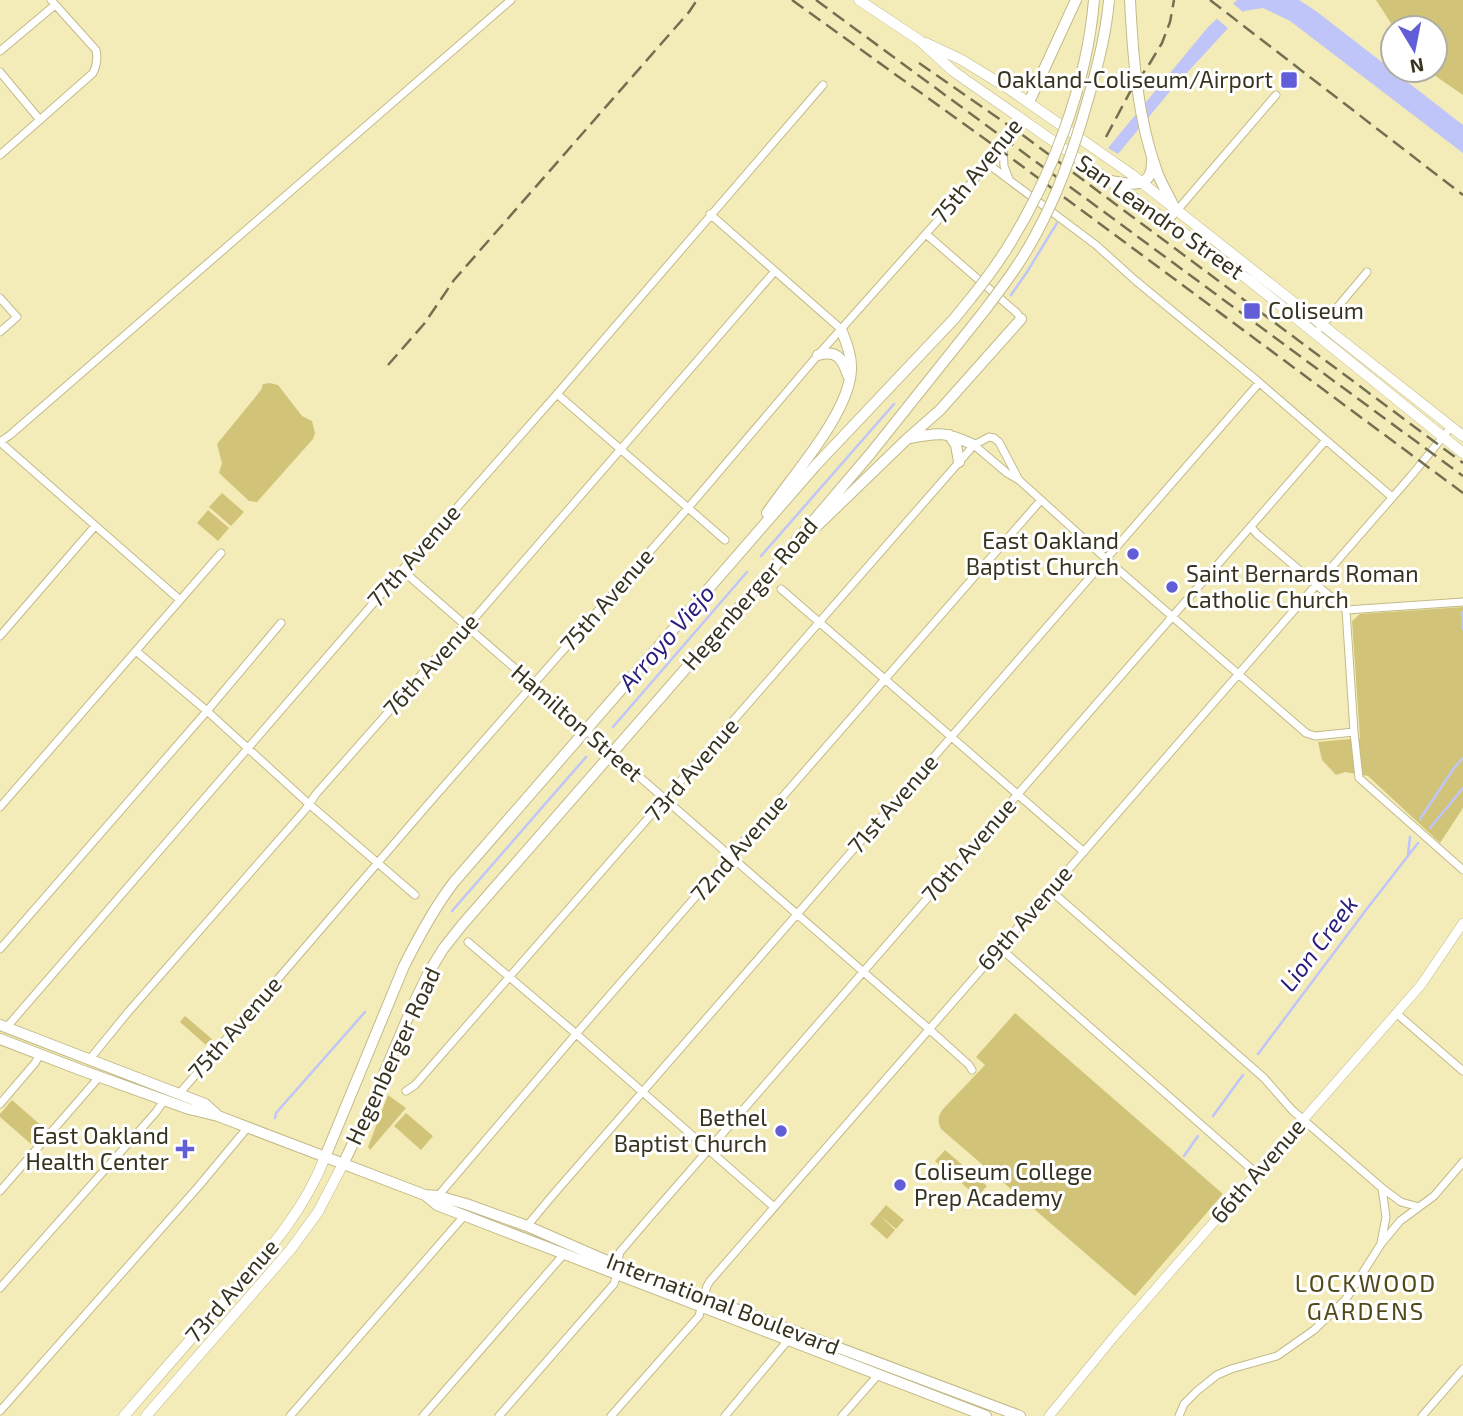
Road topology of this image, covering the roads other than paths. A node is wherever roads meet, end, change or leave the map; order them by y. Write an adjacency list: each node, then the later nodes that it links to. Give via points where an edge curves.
1 (511, 0): 45 (street)
2 (859, 0): 8 (main road, San Leandro Street)
3 (1076, 0): 13 (main road)
4 (1094, 0): 58 (main road, Hegenberger Road, bridge, via 1083,67 1066,122 1043,180 1006,250 954,319)
5 (1109, 0): 61 (main road, Hegenberger Road, bridge, via 1103,46 1080,128 1035,236 985,310)
6 (1130, 0): 17 (main road, via 1135,74)
7 (53, 2): 9 (street); 15 (street, via 96,50 98,59 93,73)
8 (919, 40): 13 (main road, San Leandro Street, via 962,60); 14 (main road, San Leandro Street, via 953,71)
9 (0, 51)
10 (0, 72): 15 (street)
11 (823, 85): 24 (street, 77th Avenue)
12 (1276, 95): 23 (street)
13 (1029, 102): 14 (main road, 75th Avenue); 22 (main road, San Leandro Street)
14 (1022, 118): 16 (street, 75th Avenue); 21 (main road, San Leandro Street)
15 (40, 120): 18 (street)
16 (1003, 146): 19 (street, 75th Avenue); 20 (street)
17 (1150, 151): 22 (main road, via 1151,172); 23 (main road)
18 (0, 155)
19 (988, 164): 20 (street); 26 (street, 75th Avenue)
20 (1009, 180): 37 (street, via 1080,232)
21 (1111, 181): 22 (main road); 25 (main road, San Leandro Street)
22 (1142, 183): 23 (main road, San Leandro Street)
23 (1176, 211): 25 (street); 31 (main road, San Leandro Street)
24 (710, 214): 27 (street); 38 (street, 77th Avenue)
25 (1168, 221): 34 (main road, San Leandro Street)
26 (926, 234): 30 (street); 32 (street, 75th Avenue)
27 (775, 271): 32 (street); 47 (street, 76th Avenue)
28 (1367, 272): 31 (street)
29 (0, 298): 33 (street, via 17,317)
30 (1021, 318): 43 (main road, via 940,410)
31 (1323, 325): 34 (street); 39 (main road, San Leandro Street)
32 (841, 329): 35 (street, 75th Avenue); 36 (main road, via 850,354)
33 (0, 332)
34 (1315, 334): 42 (main road, San Leandro Street)
35 (818, 355): 36 (main road, via 831,354 843,360); 53 (street, 75th Avenue)
36 (850, 381): 58 (main road, via 834,418)
37 (1259, 383): 44 (street); 59 (street, 71st Avenue)
38 (557, 394): 47 (street); 60 (street, 77th Avenue)
39 (1451, 427): 41 (main road, San Leandro Street); 42 (street, 69th Avenue)
40 (949, 435): 43 (main road); 46 (main road); 49 (main road)
41 (1463, 436)
42 (1444, 437): 48 (main road, San Leandro Street); 51 (street, 69th Avenue)
43 (907, 439): 61 (main road)
44 (1326, 440): 51 (street); 55 (street, 70th Avenue)
45 (0, 442): 54 (street)
46 (974, 445): 49 (street, 73rd Avenue); 50 (street); 50 (street, via 994,438)
47 (621, 450): 53 (street); 70 (street, 76th Avenue)
48 (1463, 453)
49 (959, 462): 68 (street, 73rd Avenue)
50 (1019, 480): 52 (street)
51 (1392, 497): 62 (street, 69th Avenue)
52 (1041, 500): 59 (street); 74 (street, 72nd Avenue)
53 (688, 508): 56 (street); 75 (street, 75th Avenue)
54 (95, 526): 64 (street); 71 (street)
55 (1252, 528): 62 (street); 67 (street, 70th Avenue)
56 (725, 540)
57 (221, 553): 64 (street)
58 (740, 553): 77 (main road, Hegenberger Road)
59 (1107, 559): 67 (street); 79 (street, 71st Avenue)
60 (401, 570): 70 (street, Hamilton Street); 80 (street, 77th Avenue)
61 (766, 576): 81 (main road, Hegenberger Road)
62 (1316, 585): 66 (street); 73 (street, 69th Avenue)
63 (781, 589): 68 (street)
64 (180, 600): 72 (street)
65 (1463, 602): 66 (street)
66 (1346, 610): 78 (street)
67 (1172, 617): 73 (street); 82 (street, 70th Avenue)
68 (820, 622): 74 (street); 83 (street, 73rd Avenue)
69 (281, 623): 76 (street)
70 (465, 625): 75 (street, Hamilton Street); 84 (street, 76th Avenue)
71 (0, 636)
72 (136, 651): 76 (street); 85 (street)
73 (1239, 674): 78 (street, via 1307,733); 86 (street, 69th Avenue)
74 (886, 679): 79 (street); 87 (street, 72nd Avenue)
75 (533, 684): 77 (street, Hamilton Street); 88 (street, 75th Avenue)
76 (207, 711): 80 (street); 96 (street)
77 (585, 731): 81 (street, Hamilton Street); 118 (main road, Hegenberger Road, via 436,906 404,966)
78 (1354, 732): 89 (street, via 1359,778)
79 (952, 737): 82 (street); 92 (street, 71st Avenue)
80 (248, 748): 84 (street); 100 (street, 77th Avenue)
81 (612, 754): 83 (street, Hamilton Street); 120 (main road, Hegenberger Road, via 443,949 414,1003)
82 (1018, 794): 86 (street); 97 (street, 70th Avenue)
83 (666, 800): 87 (street, Hamilton Street); 98 (street, 73rd Avenue)
84 (309, 804): 88 (street); 105 (street, 76th Avenue)
85 (0, 807)
86 (1083, 852): 90 (street, 69th Avenue)
87 (731, 857): 92 (street, Hamilton Street); 102 (street, 72nd Avenue)
88 (378, 863): 91 (street); 111 (street, 75th Avenue)
89 (1463, 870)
90 (1050, 890): 95 (street, 69th Avenue); 115 (street, via 1264,1078)
91 (415, 895)
92 (797, 915): 97 (street, Hamilton Street); 110 (street, 71st Avenue)
93 (1463, 923): 99 (street, 66th Avenue)
94 (468, 942): 98 (street)
95 (999, 947): 101 (street, 69th Avenue); 121 (street)
96 (0, 948)
97 (863, 972): 101 (street, Hamilton Street); 117 (street, 70th Avenue)
98 (510, 977): 102 (street); 109 (street, 73rd Avenue)
99 (1396, 1013): 107 (street); 115 (street, 66th Avenue)
100 (3, 1026): 105 (main road, International Boulevard)
101 (929, 1029): 106 (street, Hamilton Street); 126 (street, 69th Avenue)
102 (576, 1034): 110 (street); 125 (street, 72nd Avenue)
103 (0, 1039): 104 (main road, International Boulevard)
104 (40, 1054): 108 (main road, International Boulevard); 113 (street)
105 (89, 1060): 111 (main road, International Boulevard)
106 (972, 1070)
107 (1463, 1071)
108 (100, 1076): 112 (main road, International Boulevard); 123 (street)
109 (406, 1091)
110 (642, 1092): 117 (street); 129 (street, 71st Avenue)
111 (179, 1094): 114 (main road, International Boulevard, via 205,1104)
112 (165, 1099): 114 (main road, International Boulevard); 133 (street)
113 (0, 1104)
114 (218, 1116): 116 (main road, International Boulevard)
115 (1303, 1119): 121 (street, 66th Avenue); 122 (street)
116 (248, 1127): 118 (main road, International Boulevard); 138 (street)
117 (708, 1149): 126 (street); 132 (street, 70th Avenue, via 622,1249)
118 (325, 1157): 120 (main road, International Boulevard); 140 (main road, 73rd Avenue, via 306,1197 267,1252)
119 (1463, 1162): 127 (street)
120 (343, 1164): 124 (main road, International Boulevard); 141 (main road, 73rd Avenue, via 318,1212 291,1249)
121 (1256, 1173): 150 (street, 66th Avenue)
122 (1382, 1188): 127 (street, via 1401,1202); 130 (street, via 1386,1217)
123 (0, 1191)
124 (425, 1195): 125 (main road, International Boulevard); 128 (main road, International Boulevard)
125 (438, 1196): 129 (main road, International Boulevard)
126 (774, 1207): 134 (street, 69th Avenue, via 707,1286)
127 (1419, 1207): 130 (street)
128 (464, 1216): 131 (main road, International Boulevard); 142 (street)
129 (527, 1226): 132 (main road, International Boulevard)
130 (1381, 1244): 151 (street, via 1346,1299 1314,1331 1278,1356 1217,1375 1184,1404)
131 (564, 1254): 132 (main road, International Boulevard); 143 (street)
132 (617, 1269): 134 (main road, International Boulevard); 144 (street, 70th Avenue, via 614,1284)
133 (0, 1288)
134 (702, 1301): 135 (main road, International Boulevard); 139 (main road, International Boulevard); 145 (street, 69th Avenue, via 699,1316)
135 (789, 1339): 137 (main road, International Boulevard); 146 (street)
136 (1463, 1369): 152 (street)
137 (878, 1375): 147 (street); 148 (main road, International Boulevard)
138 (0, 1411)
139 (996, 1412): 149 (main road, International Boulevard)
140 (125, 1416)
141 (146, 1416)
142 (290, 1416)
143 (423, 1416)
144 (499, 1416)
145 (611, 1416)
146 (725, 1416)
147 (842, 1416)
148 (986, 1416)
149 (1020, 1416)
150 (1049, 1416)
151 (1180, 1416)
152 (1422, 1416)

